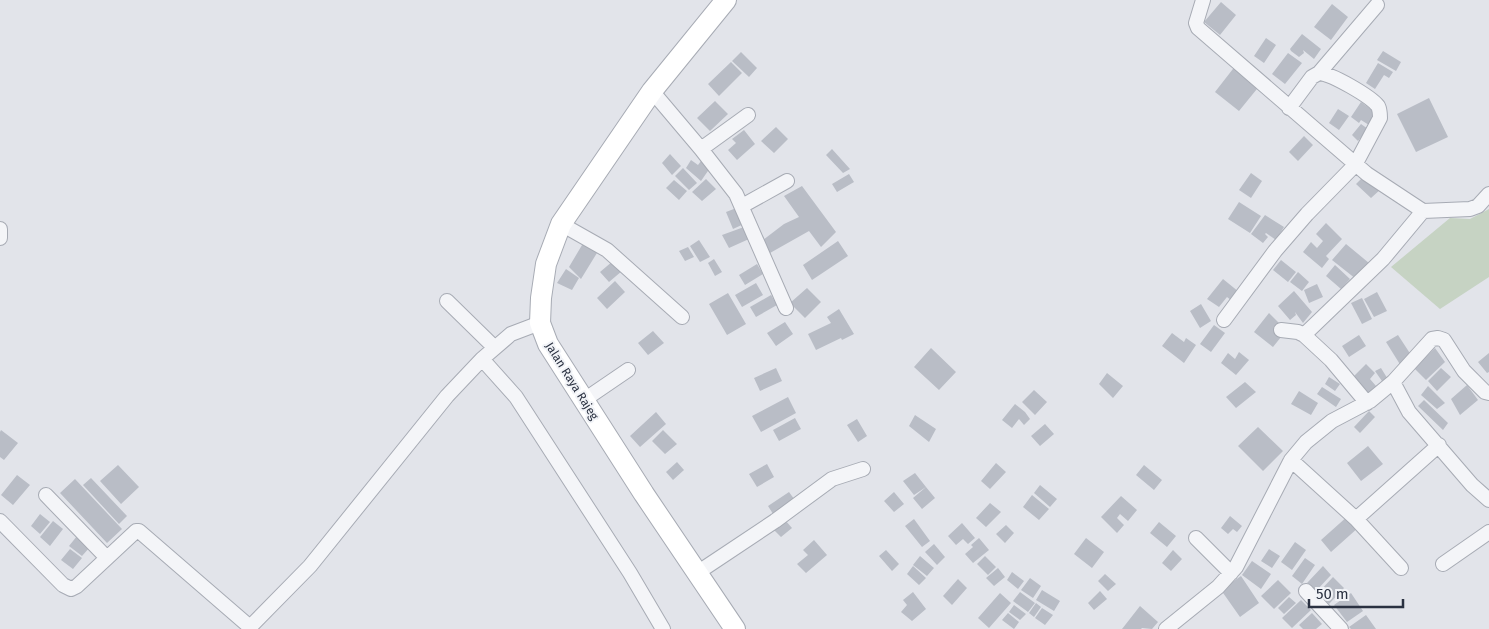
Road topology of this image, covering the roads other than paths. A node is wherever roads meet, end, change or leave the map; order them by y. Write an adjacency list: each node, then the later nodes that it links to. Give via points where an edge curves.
1 (726, 0): 5 (main road, Jalan Raya Rajeg)
2 (1203, 0): 6 (street, via 1196,23 1198,28)
3 (1377, 4): 4 (street)
4 (1319, 72): 6 (street); 9 (street, via 1354,90 1377,106 1380,112 1380,118)
5 (652, 91): 8 (street); 14 (main road, Jalan Raya Rajeg)
6 (1289, 108): 9 (street)
7 (748, 115): 8 (street)
8 (701, 149): 12 (street)
9 (1355, 164): 13 (street); 20 (street, via 1307,214)
10 (787, 181): 12 (street)
11 (1489, 194): 13 (street, via 1478,206 1470,209)
12 (742, 206): 18 (street)
13 (1423, 211): 23 (street, via 1383,258)
14 (561, 224): 19 (street, via 607,250); 21 (main road, Jalan Raya Rajeg, via 546,264 540,298)
15 (0, 229): 16 (street)
16 (0, 238)
17 (447, 302): 24 (street)
18 (786, 308)
19 (682, 317)
20 (1224, 320)
21 (540, 323): 24 (street, via 511,334); 29 (main road, Jalan Raya Rajeg, via 548,344)
22 (1281, 330): 23 (street)
23 (1304, 335): 30 (street, via 1331,360)
24 (494, 348): 25 (street)
25 (482, 359): 40 (street, via 447,396 310,566 250,627 139,531); 46 (street, via 516,397)
26 (628, 370): 29 (street)
27 (1393, 382): 28 (street, via 1432,340 1438,338 1444,340 1464,371); 30 (street); 31 (street, via 1409,412)
28 (1489, 393)
29 (584, 400): 43 (main road, Jalan Raya Rajeg)
30 (1367, 403): 32 (street, via 1332,422 1306,442)
31 (1439, 445): 35 (street); 36 (street)
32 (1291, 460): 36 (street); 44 (street)
33 (863, 469): 43 (street, via 832,479)
34 (46, 495): 40 (street)
35 (1489, 500)
36 (1356, 519): 42 (street)
37 (0, 521): 40 (street, via 67,588 77,586)
38 (1489, 532): 41 (street)
39 (1196, 538): 44 (street)
40 (107, 558)
41 (1443, 564)
42 (1401, 568)
43 (697, 573): 47 (main road, Jalan Raya Rajeg)
44 (1231, 573): 48 (street)
45 (1306, 590): 49 (street)
46 (663, 629)
47 (735, 629)
48 (1166, 629)
49 (1341, 629)

